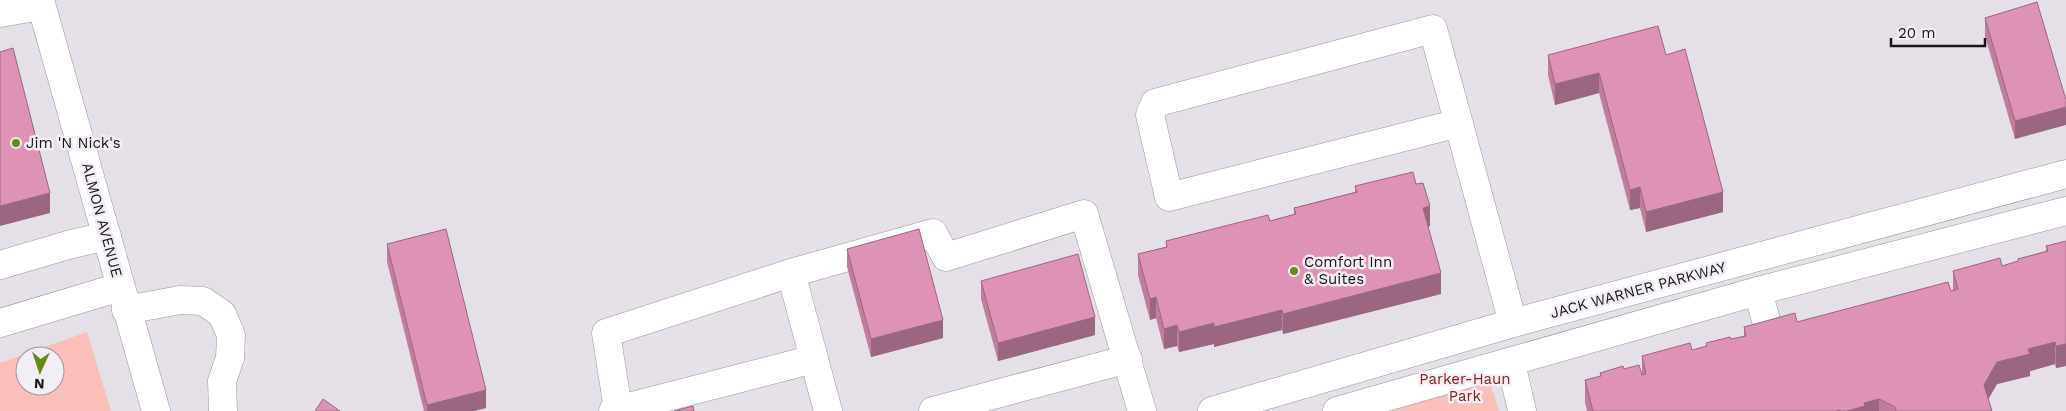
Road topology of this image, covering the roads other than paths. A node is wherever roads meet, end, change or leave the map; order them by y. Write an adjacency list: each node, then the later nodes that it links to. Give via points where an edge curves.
1 (40, 3): 2 (main road); 6 (main road, ALMON AVENUE)
2 (0, 13)
3 (1459, 123): 3 (main road, via 1169,196 1150,115 1155,103 1434,29); 12 (main road)
4 (2066, 174): 12 (main road, JACK WARNER PARKWAY)
5 (2066, 211): 9 (main road)
6 (107, 236): 7 (main road); 10 (main road, ALMON AVENUE)
7 (0, 265)
8 (791, 273): 13 (main road); 14 (main road, via 933,233 946,257 1084,214); 16 (main road, via 606,333)
9 (1758, 292): 15 (main road); 25 (main road)
10 (123, 298): 11 (main road); 17 (main road, ALMON AVENUE); 18 (main road, via 203,301 222,314 231,334 230,358 222,381)
11 (0, 323)
12 (1513, 324): 22 (main road, JACK WARNER PARKWAY)
13 (814, 359): 16 (main road); 19 (main road)
14 (1128, 359): 20 (main road); 21 (main road)
15 (1511, 363): 23 (main road); 24 (main road)
16 (616, 410)
17 (156, 411)
18 (223, 411)
19 (828, 411)
20 (932, 411)
21 (1142, 411)
22 (1212, 411)
23 (1337, 411)
24 (1522, 411)
25 (1792, 411)

